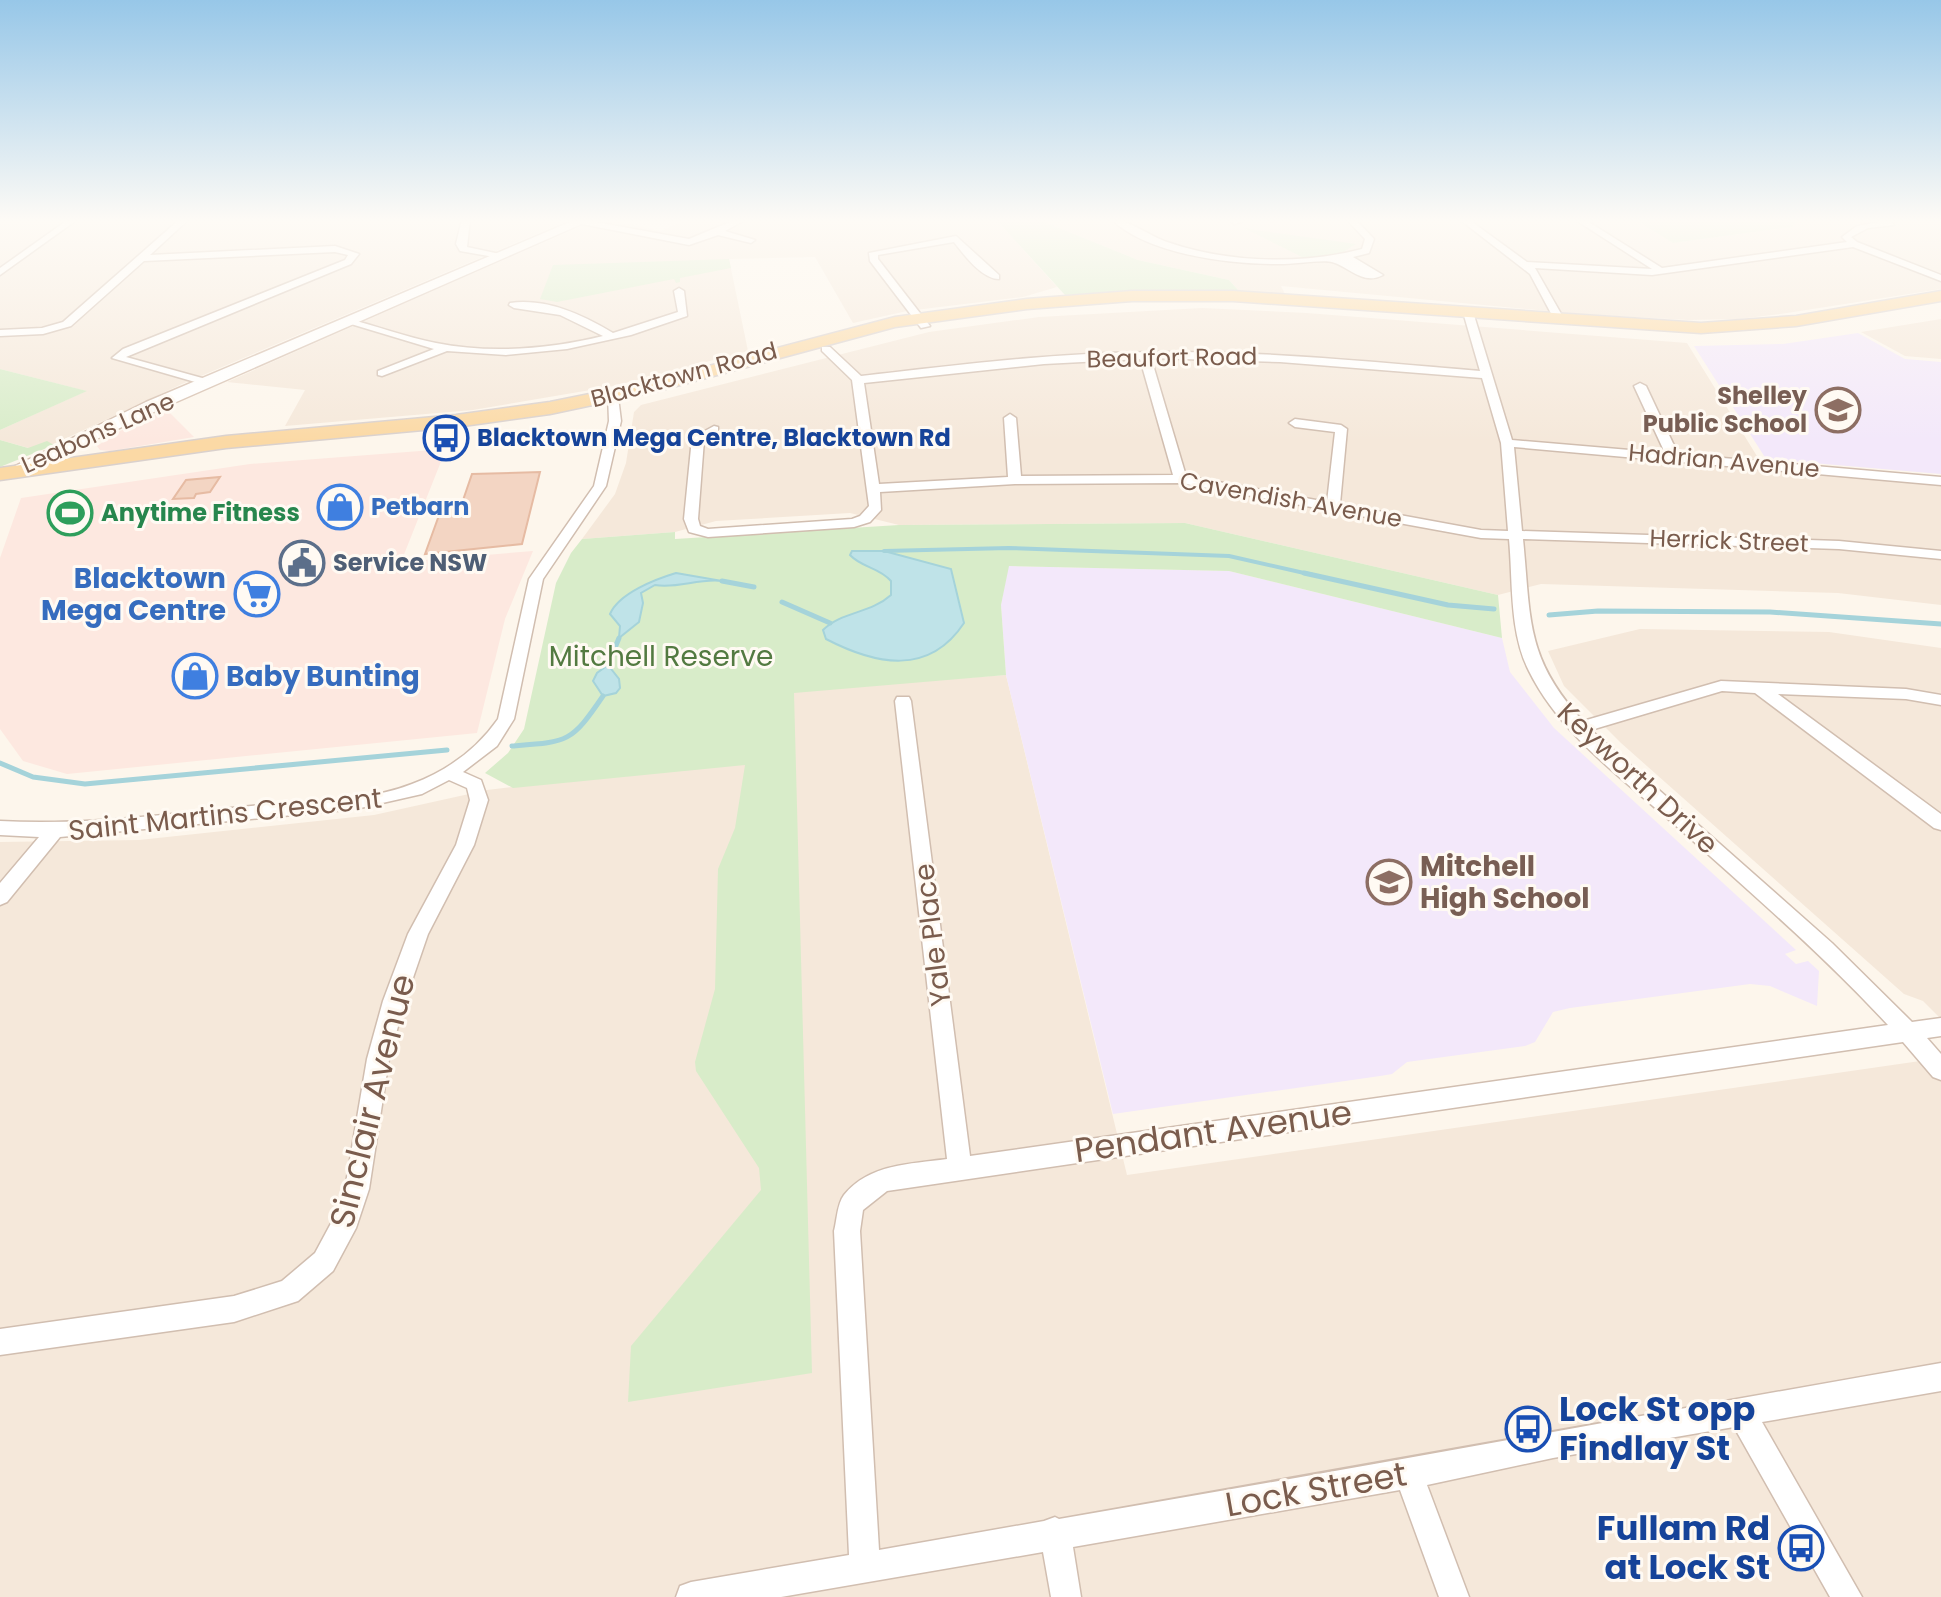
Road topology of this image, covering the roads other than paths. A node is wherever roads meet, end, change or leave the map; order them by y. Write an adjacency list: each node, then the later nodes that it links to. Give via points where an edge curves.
1 (101, 294): 14 (street, via 64,326)
2 (271, 294): 22 (street, via 113,358)
3 (410, 294): 12 (street, Leabons Lane)
4 (679, 294): 15 (street, via 683,314)
5 (899, 294): 13 (street)
6 (1546, 294): 11 (street)
7 (1941, 296): 11 (main road, via 1796,321 1718,328)
8 (514, 305): 15 (street, via 570,313)
9 (1941, 307): 10 (main road, via 1826,325 1702,335)
10 (1468, 315): 11 (main road); 13 (main road, via 1181,301); 20 (street, Keyworth Drive)
11 (1559, 319)
12 (346, 321): 16 (street); 22 (street, Leabons Lane)
13 (921, 322): 17 (main road, Blacktown Road); 25 (main road, Blacktown Road, via 792,347)
14 (0, 333)
15 (609, 335): 16 (street, via 533,349)
16 (445, 348): 19 (street)
17 (826, 349): 21 (street); 25 (main road, Blacktown Road)
18 (1145, 356): 20 (street, Beaufort Road, via 1272,357); 21 (street, Beaufort Road); 32 (street)
19 (382, 373)
20 (1485, 375): 29 (street, Keyworth Drive)
21 (858, 380): 36 (street)
22 (209, 383): 24 (street, Leabons Lane)
23 (1640, 386): 31 (street)
24 (184, 394): 30 (street, Leabons Lane); 34 (street, Leabons Lane)
25 (613, 401): 30 (main road, Blacktown Road, via 501,416); 34 (main road, Blacktown Road, via 454,431 151,460 52,480); 44 (street, Saint Martins Crescent, via 611,448 600,486 533,588 506,719 491,742)
26 (1010, 418): 33 (street)
27 (1295, 423): 37 (street, via 1341,429)
28 (714, 430): 36 (street, via 698,438 694,529 708,533 854,523 876,507)
29 (1507, 443): 31 (street, Hadrian Avenue); 38 (street, Keyworth Drive)
30 (95, 450): 34 (main road, Blacktown Road)
31 (1673, 456): 35 (street, Hadrian Avenue)
32 (1180, 479): 33 (street, Cavendish Avenue); 37 (street, Cavendish Avenue)
33 (1015, 480): 36 (street, Cavendish Avenue)
34 (4, 481)
35 (1941, 481)
36 (874, 488)
37 (1333, 507): 38 (street, Cavendish Avenue, via 1481,534)
38 (1516, 535): 39 (street, Herrick Street, via 1839,545); 43 (street, Keyworth Drive, via 1531,665)
39 (1941, 555)
40 (1761, 689): 41 (street); 43 (street, via 1721,686); 45 (street)
41 (1941, 700)
42 (903, 701): 52 (street, Yale Place)
43 (1580, 728): 50 (street, Keyworth Drive)
44 (450, 774): 47 (street, Saint Martins Crescent, via 386,798); 53 (street, Sinclair Avenue, via 475,784 479,800 465,845 418,934 394,1001 378,1059 357,1189 324,1262 289,1292 234,1309)
45 (1941, 823)
46 (0, 828): 47 (street, Saint Martins Crescent)
47 (55, 831): 48 (street)
48 (0, 897)
49 (1941, 1027): 50 (street, Pendant Avenue)
50 (1910, 1032): 51 (street, Keyworth Drive); 52 (street, Pendant Avenue)
51 (1941, 1070)
52 (960, 1168): 58 (street, Pendant Avenue, via 881,1180 852,1204 847,1231)
53 (0, 1342)
54 (1941, 1377): 55 (street, Lock Street)
55 (1741, 1412): 56 (street, Lock Street); 62 (street)
56 (1409, 1474): 57 (street, Lock Street); 61 (street)
57 (1055, 1532): 58 (street, Lock Street); 60 (street)
58 (865, 1565): 59 (street, Lock Street)
59 (710, 1595)
60 (1066, 1597)
61 (1454, 1597)
62 (1847, 1597)

